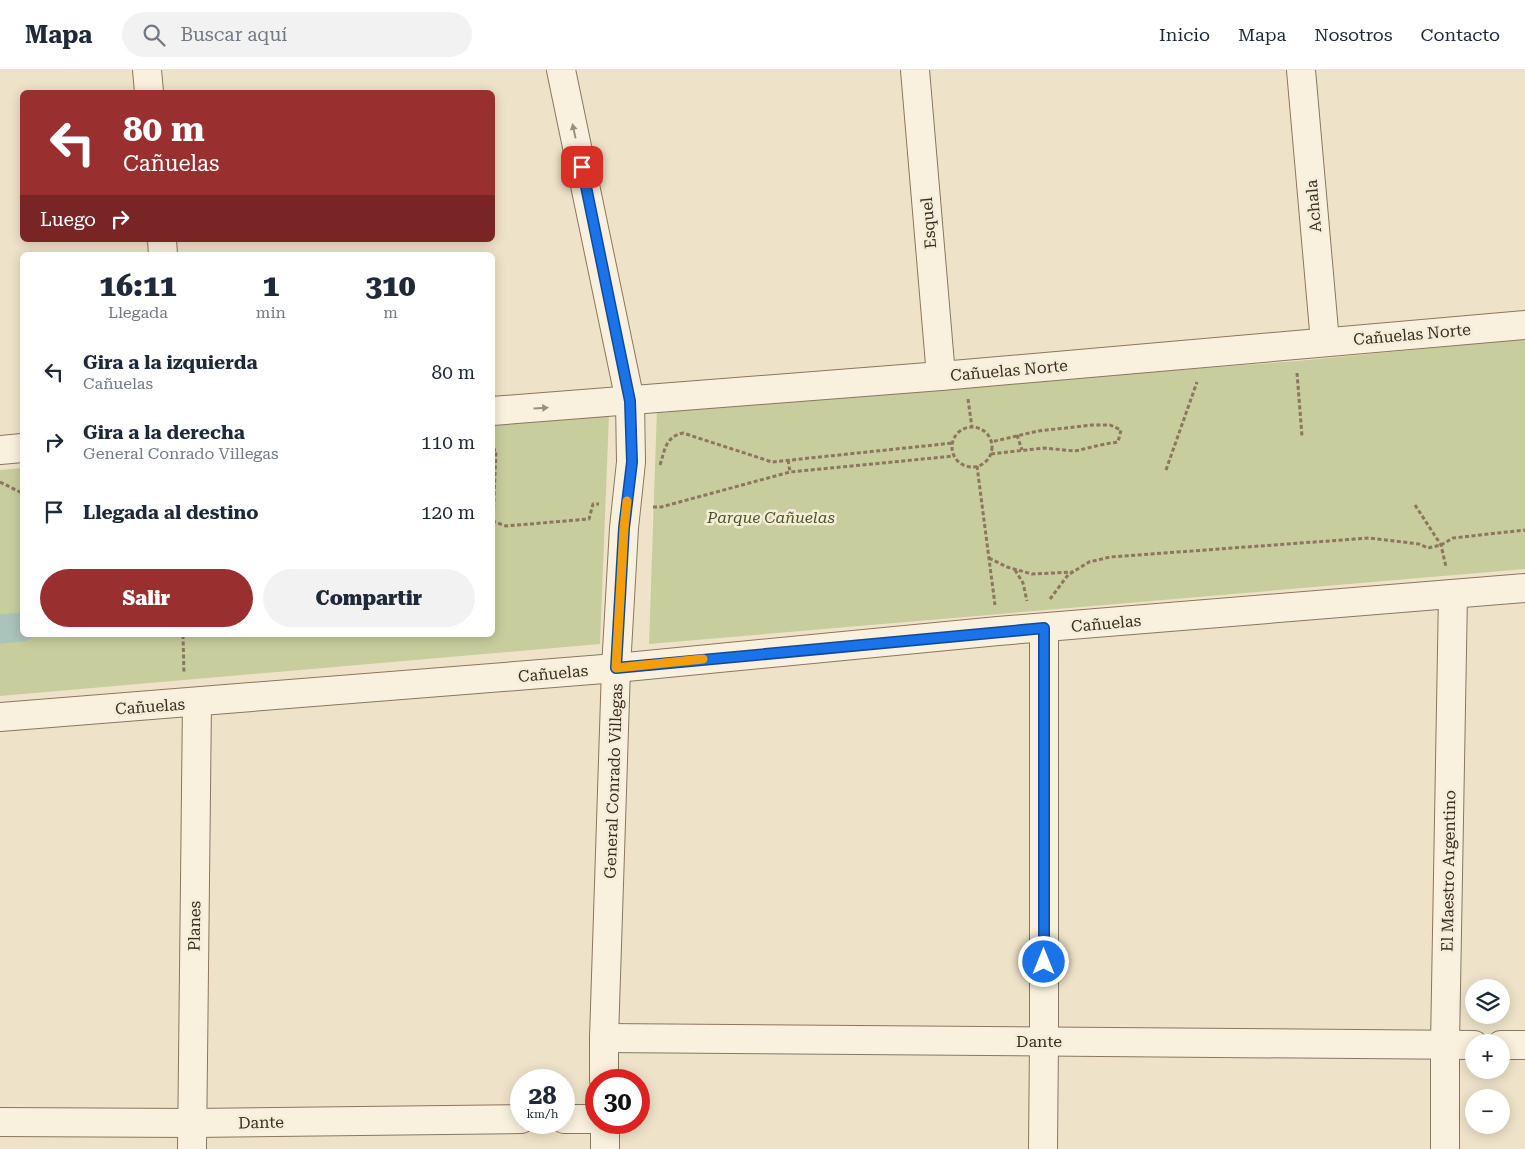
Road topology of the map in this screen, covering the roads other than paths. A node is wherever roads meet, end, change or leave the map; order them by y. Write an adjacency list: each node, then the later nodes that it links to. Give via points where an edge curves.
1 (147, 70): 5 (street)
2 (561, 70): 9 (street, General Conrado Villegas, one-way to 2)
3 (915, 70): 8 (street, Esquel)
4 (1301, 70): 7 (street, Achala)
5 (149, 90)
6 (1525, 325): 7 (street, Cañuelas Norte)
7 (1325, 342): 8 (street, Cañuelas Norte)
8 (941, 376): 9 (street, Cañuelas Norte)
9 (630, 401): 10 (street, Cañuelas Norte, one-way to 9); 16 (street, General Conrado Villegas, via 632,462 624,528)
10 (495, 412)
11 (20, 448): 12 (street)
12 (0, 450)
13 (1525, 588): 14 (street, Cañuelas)
14 (1453, 594): 15 (street, Cañuelas); 21 (street, El Maestro Argentino)
15 (1038, 628): 16 (street, Cañuelas); 20 (street)
16 (616, 668): 17 (street, Cañuelas); 19 (street, General Conrado Villegas)
17 (190, 703): 18 (street, Cañuelas); 29 (street, Planes)
18 (0, 717)
19 (604, 1038): 20 (street, Dante); 25 (street, General Conrado Villegas)
20 (1044, 1041): 21 (street, Dante); 31 (street)
21 (1445, 1045): 22 (street, Dante); 32 (street, El Maestro Argentino)
22 (1465, 1045)
23 (1510, 1045): 24 (street)
24 (1525, 1045)
25 (604, 1069)
26 (510, 1120): 29 (street, Dante)
27 (0, 1122): 29 (street, Dante)
28 (605, 1134): 30 (street)
29 (192, 1136)
30 (605, 1149)
31 (1043, 1149)
32 (1445, 1149)

